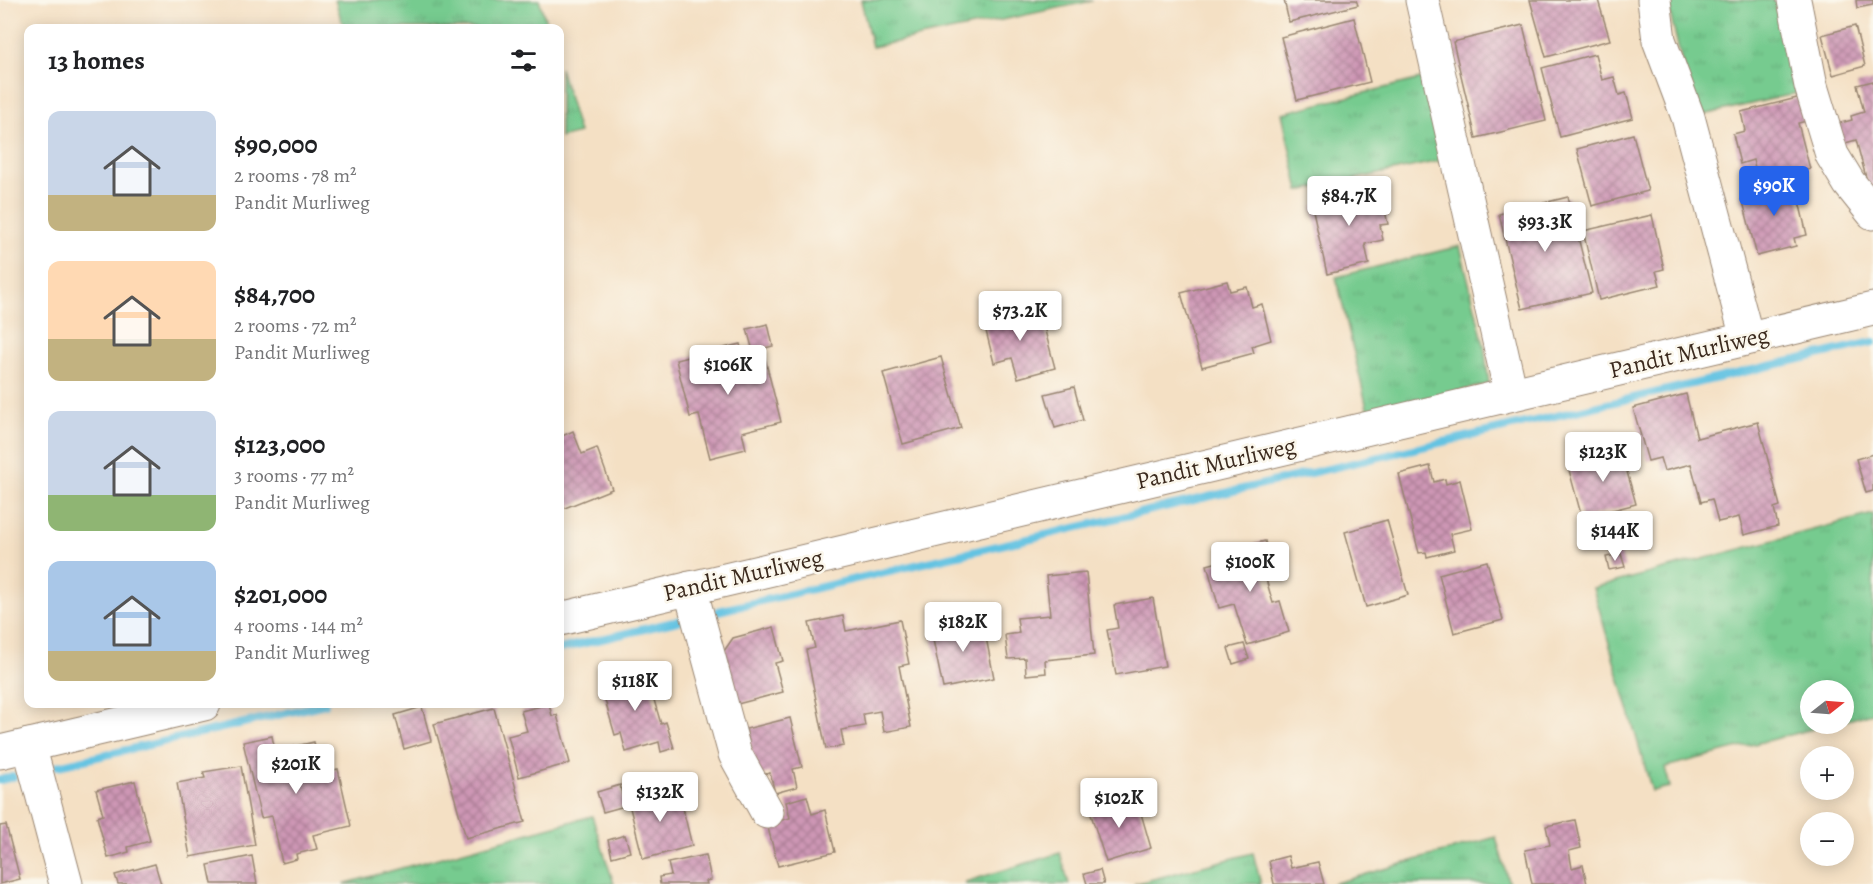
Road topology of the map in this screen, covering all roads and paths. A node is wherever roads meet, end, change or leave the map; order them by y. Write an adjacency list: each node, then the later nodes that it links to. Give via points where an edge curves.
1 (1422, 0): 7 (street)
2 (1654, 0): 6 (street, via 1659,40 1688,117)
3 (1794, 0): 4 (street, via 1811,86 1832,155)
4 (1873, 213)
5 (1873, 309): 6 (street, Pandit Murliweg)
6 (1747, 338): 7 (street, Pandit Murliweg)
7 (1511, 394): 8 (street, Pandit Murliweg)
8 (690, 588): 9 (street, Pandit Murliweg); 12 (street, via 735,754)
9 (564, 618)
10 (187, 708): 11 (street)
11 (14, 749): 13 (street)
12 (767, 812)
13 (66, 884)

